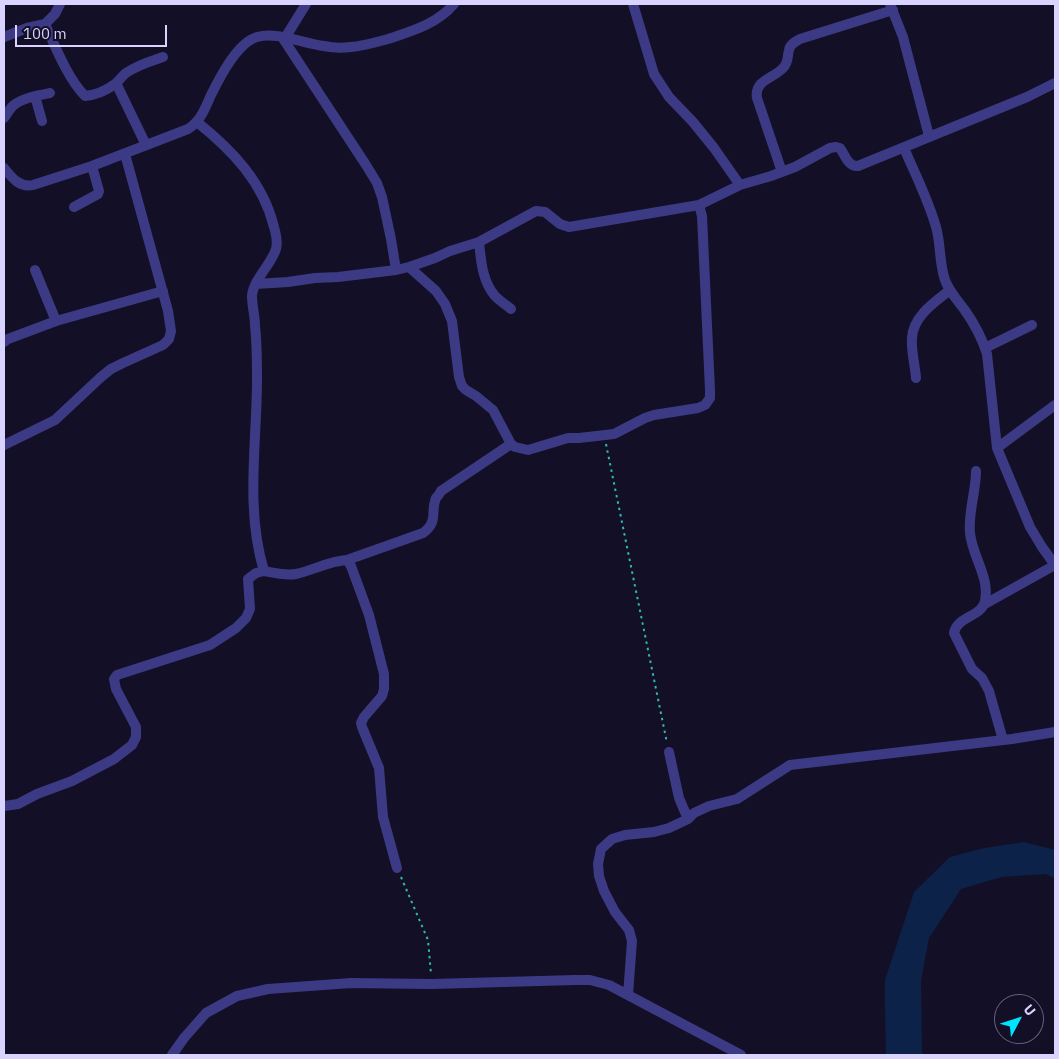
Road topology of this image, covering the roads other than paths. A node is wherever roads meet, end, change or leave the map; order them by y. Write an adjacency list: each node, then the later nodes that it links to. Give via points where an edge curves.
1 (60, 4): 6 (street)
2 (306, 4): 8 (street)
3 (454, 4): 8 (street, via 422,27 368,45 336,48)
4 (634, 4): 24 (street, via 654,74 669,97 714,148)
5 (892, 7): 17 (street, via 906,45); 23 (street, via 800,39 789,49 785,67 758,87 757,98)
6 (45, 24): 7 (street); 10 (street, via 57,51 86,96)
7 (4, 37)
8 (283, 37): 16 (street, via 264,35 244,44 228,66); 30 (street, via 377,183)
9 (163, 56): 10 (street, via 125,73)
10 (116, 83): 18 (street)
11 (1055, 83): 17 (street)
12 (50, 93): 13 (street)
13 (35, 96): 14 (street, via 14,105); 15 (street)
14 (4, 118)
15 (42, 121)
16 (198, 122): 18 (street); 31 (street, via 242,164 259,188 272,218 277,246)
17 (929, 136): 19 (street)
18 (146, 145): 20 (street)
19 (904, 148): 23 (street, via 854,166 840,148 833,147); 32 (street, via 937,229 940,260)
20 (125, 154): 21 (street); 33 (street)
21 (92, 166): 22 (street, via 27,186 13,179); 26 (street, via 98,194)
22 (4, 168)
23 (782, 172): 24 (street)
24 (740, 186): 25 (street)
25 (700, 205): 27 (street, via 569,227 545,212 536,211); 41 (street, via 707,312 708,402 698,408 645,418 610,435 568,438 528,450)
26 (74, 207)
27 (479, 242): 28 (street); 34 (street, via 486,281 497,298)
28 (409, 267): 30 (street); 41 (street, via 445,304 452,321 462,386 493,410)
29 (35, 270): 35 (street)
30 (396, 270): 31 (street)
31 (256, 284): 47 (street, via 252,296 257,380 253,508 257,546)
32 (950, 290): 38 (street); 39 (street, via 924,311 914,328)
33 (163, 291): 35 (street); 42 (street, via 171,331 163,345 111,370 54,420)
34 (511, 309)
35 (56, 321): 37 (street)
36 (1032, 324): 38 (street)
37 (4, 342)
38 (985, 348): 43 (street)
39 (916, 378)
40 (1055, 405): 43 (street)
41 (511, 444): 45 (street, via 441,491 436,499 432,522 423,533)
42 (4, 445)
43 (997, 448): 46 (street, via 1030,527)
44 (976, 471): 48 (street, via 970,535 986,585)
45 (347, 560): 47 (street, via 295,574); 54 (street, via 369,615 384,674 382,696 361,723 379,768 383,817)
46 (1055, 565): 48 (street)
47 (264, 571): 52 (street, via 248,579 250,610 236,628 210,645 116,675 116,689 136,727 132,744 72,781 18,804)
48 (985, 604): 50 (street, via 959,624 954,633 972,669 989,690)
49 (1055, 732): 50 (street)
50 (1003, 740): 53 (street, via 790,766 736,799 709,806)
51 (670, 752): 53 (street, via 679,798)
52 (4, 806)
53 (688, 819): 55 (street, via 654,832 612,839 601,849 598,864 601,884 615,912 629,930 632,941)
54 (397, 868)
55 (628, 994): 56 (street, via 590,980 351,983 268,989 237,996 206,1013); 57 (street)
56 (172, 1055)
57 (741, 1055)

